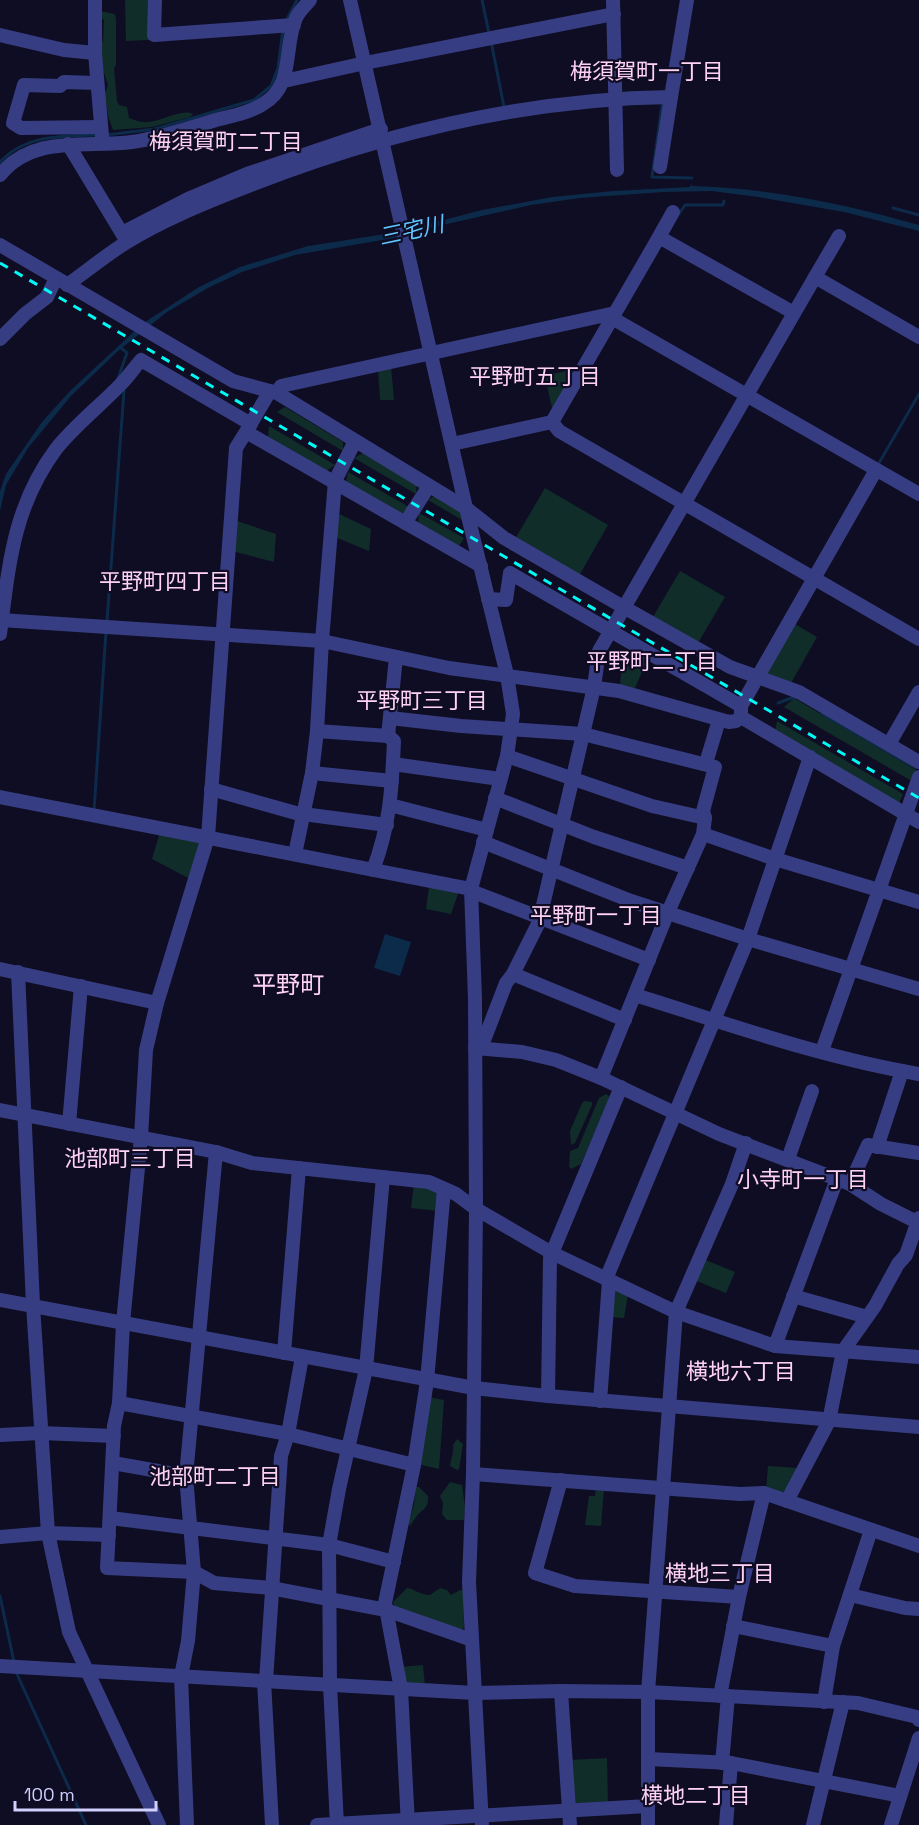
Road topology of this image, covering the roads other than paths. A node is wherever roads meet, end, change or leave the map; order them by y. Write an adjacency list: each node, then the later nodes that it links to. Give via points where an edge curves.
1 (95, 0): 9 (street)
2 (155, 0): 7 (street, via 154,35)
3 (310, 0): 7 (street)
4 (350, 0): 10 (street)
5 (687, 0): 13 (street)
6 (614, 7): 10 (street); 14 (street)
7 (287, 25): 11 (street)
8 (0, 35): 9 (street)
9 (95, 53): 12 (street)
10 (365, 63): 11 (street); 15 (street)
11 (284, 81): 16 (street, via 273,97 247,111 156,138 131,142)
12 (97, 82): 16 (street); 16 (street, via 24,85 14,123 21,128)
13 (671, 97): 14 (street); 18 (street)
14 (615, 98): 15 (street); 19 (street)
15 (381, 135): 23 (street, via 247,174 188,200); 32 (street)
16 (102, 136): 17 (street)
17 (68, 144): 20 (street, via 31,152); 23 (street)
18 (660, 166)
19 (617, 170)
20 (0, 175)
21 (674, 212): 24 (street)
22 (839, 236): 26 (street)
23 (124, 237): 27 (street)
24 (659, 237): 28 (street); 29 (street)
25 (0, 245): 27 (street)
26 (815, 277): 28 (street); 30 (street)
27 (62, 281): 31 (street); 33 (street, via 233,381)
28 (794, 314): 34 (street)
29 (614, 316): 32 (street); 34 (street); 35 (street)
30 (919, 337)
31 (0, 339)
32 (431, 354): 33 (street); 38 (street)
33 (273, 392): 36 (street); 37 (street)
34 (747, 395): 39 (street); 43 (street)
35 (552, 422): 38 (street); 43 (street, via 559,431)
36 (248, 428): 40 (street); 50 (street, via 141,360 57,449 26,500 17,524); 52 (street, via 236,448)
37 (355, 441): 40 (street); 41 (street)
38 (452, 444): 44 (street)
39 (876, 470): 42 (street); 47 (street)
40 (335, 482): 45 (street); 54 (street)
41 (429, 486): 44 (street); 45 (street)
42 (919, 494)
43 (685, 503): 47 (street); 49 (street)
44 (466, 508): 46 (street); 49 (street, via 504,538)
45 (405, 523): 46 (street)
46 (481, 566): 48 (street)
47 (815, 577): 53 (street); 57 (street)
48 (488, 599): 51 (street, via 506,600 510,573); 56 (street)
49 (625, 608): 51 (street); 57 (street, via 730,667)
50 (0, 625): 52 (street)
51 (611, 630): 58 (street, via 599,651); 60 (street)
52 (222, 634): 54 (street); 78 (street)
53 (919, 639)
54 (322, 641): 55 (street); 64 (street)
55 (396, 657): 56 (street); 61 (street)
56 (507, 675): 58 (street); 63 (street)
57 (758, 676): 60 (street); 67 (street, via 799,693)
58 (594, 687): 62 (street); 65 (street)
59 (919, 692): 67 (street)
60 (741, 711): 62 (street, via 736,721); 69 (street)
61 (390, 718): 63 (street); 66 (street)
62 (719, 720): 71 (street)
63 (512, 729): 65 (street); 68 (street)
64 (317, 731): 66 (street); 73 (street)
65 (583, 734): 71 (street); 76 (street)
66 (388, 736): 72 (street, via 394,741)
67 (889, 744): 70 (street)
68 (507, 756): 75 (street); 76 (street)
69 (810, 757): 82 (street); 92 (street)
70 (919, 762)
71 (706, 763): 84 (street, via 715,767 703,811)
72 (393, 764): 75 (street); 77 (street)
73 (312, 773): 77 (street); 83 (street)
74 (919, 777): 82 (street)
75 (500, 778): 80 (street)
76 (573, 779): 84 (street, via 652,806); 86 (street)
77 (392, 782): 81 (street)
78 (211, 789): 83 (street); 90 (street)
79 (0, 797): 90 (street)
80 (495, 798): 86 (street); 89 (street)
81 (390, 805): 87 (street); 89 (street)
82 (905, 813): 85 (street); 97 (street)
83 (303, 815): 87 (street); 91 (street)
84 (705, 818): 88 (street)
85 (919, 822)
86 (562, 824): 93 (street); 94 (street)
87 (387, 825): 95 (street)
88 (703, 834): 92 (street); 93 (street)
89 (485, 836): 94 (street); 96 (street)
90 (208, 837): 91 (street); 110 (street)
91 (295, 854): 95 (street)
92 (775, 859): 97 (street); 101 (street)
93 (688, 868): 99 (street)
94 (552, 869): 99 (street, via 632,902); 100 (street)
95 (373, 870): 96 (street)
96 (471, 890): 100 (street); 113 (street)
97 (878, 890): 98 (street); 104 (street)
98 (919, 902)
99 (668, 912): 101 (street); 102 (street)
100 (541, 918): 102 (street); 106 (street)
101 (748, 939): 104 (street); 112 (street)
102 (649, 960): 109 (street)
103 (0, 969): 105 (street)
104 (851, 969): 108 (street); 114 (street)
105 (18, 972): 107 (street); 122 (street)
106 (513, 974): 111 (street); 113 (street)
107 (81, 986): 110 (street); 123 (street)
108 (919, 989)
109 (635, 995): 111 (street); 112 (street)
110 (157, 1003): 124 (street, via 147,1050)
111 (625, 1020): 117 (street)
112 (714, 1020): 114 (street); 121 (street)
113 (478, 1048): 117 (street, via 543,1056); 134 (street)
114 (822, 1051): 115 (street)
115 (902, 1071): 116 (street); 126 (street)
116 (919, 1074)
117 (601, 1078): 118 (street)
118 (621, 1087): 121 (street); 136 (street)
119 (812, 1091): 129 (street)
120 (0, 1110): 122 (street)
121 (676, 1112): 125 (street); 137 (street)
122 (24, 1115): 123 (street); 141 (street)
123 (69, 1124): 124 (street)
124 (141, 1137): 127 (street); 144 (street)
125 (746, 1143): 129 (street); 142 (street)
126 (878, 1147): 128 (street); 132 (street, via 868,1145)
127 (216, 1152): 130 (street, via 252,1163); 145 (street)
128 (919, 1154)
129 (788, 1159): 132 (street)
130 (299, 1168): 131 (street); 148 (street)
131 (383, 1178): 133 (street, via 429,1182); 151 (street)
132 (843, 1181): 135 (street); 139 (street)
133 (444, 1189): 134 (street); 152 (street)
134 (476, 1209): 136 (street); 153 (street)
135 (918, 1224): 143 (street, via 906,1255)
136 (552, 1253): 137 (street); 154 (street)
137 (607, 1280): 142 (street); 155 (street)
138 (0, 1294): 141 (street)
139 (793, 1296): 143 (street); 146 (street)
140 (0, 1300): 141 (street)
141 (33, 1305): 144 (street); 161 (street)
142 (676, 1312): 146 (street); 157 (street)
143 (867, 1317): 147 (street)
144 (123, 1323): 145 (street); 156 (street)
145 (200, 1337): 148 (street); 158 (street)
146 (775, 1346): 147 (street)
147 (843, 1351): 150 (street); 159 (street)
148 (284, 1353): 149 (street)
149 (302, 1357): 151 (street); 162 (street)
150 (919, 1357)
151 (366, 1369): 152 (street); 165 (street)
152 (427, 1381): 153 (street); 167 (street)
153 (474, 1388): 154 (street); 168 (street)
154 (548, 1396): 155 (street)
155 (600, 1401): 157 (street)
156 (119, 1403): 158 (street); 164 (street)
157 (668, 1406): 159 (street); 171 (street)
158 (191, 1416): 162 (street); 169 (street)
159 (829, 1421): 160 (street); 173 (street)
160 (919, 1427)
161 (41, 1433): 163 (street); 164 (street); 177 (street)
162 (288, 1434): 165 (street); 180 (street, via 281,1456)
163 (0, 1435)
164 (114, 1436): 166 (street)
165 (349, 1449): 167 (street); 181 (street)
166 (113, 1463): 169 (street); 174 (street)
167 (414, 1465): 183 (street)
168 (473, 1474): 170 (street); 193 (street, via 468,1582)
169 (186, 1476): 175 (street)
170 (561, 1480): 171 (street); 186 (street, via 535,1573 575,1586)
171 (663, 1488): 172 (street); 186 (street)
172 (764, 1493): 173 (street); 188 (street)
173 (787, 1501): 176 (street)
174 (110, 1518): 175 (street); 178 (street)
175 (191, 1528): 180 (street); 184 (street)
176 (870, 1530): 182 (street); 187 (street)
177 (48, 1533): 178 (street); 179 (street); 196 (street, via 69,1632)
178 (109, 1535): 184 (street, via 107,1568)
179 (0, 1537)
180 (275, 1539): 181 (street); 185 (street)
181 (329, 1545): 183 (street); 189 (street)
182 (919, 1546)
183 (394, 1562): 191 (street)
184 (194, 1572): 185 (street, via 214,1583); 197 (street)
185 (272, 1588): 189 (street); 198 (street)
186 (655, 1592): 188 (street); 202 (street)
187 (849, 1595): 190 (street); 194 (street)
188 (739, 1597): 192 (street)
189 (330, 1599): 191 (street); 199 (street)
190 (919, 1609)
191 (386, 1610): 193 (street); 200 (street)
192 (734, 1626): 194 (street); 204 (street)
193 (472, 1640): 203 (street)
194 (833, 1646): 205 (street)
195 (0, 1666): 196 (street)
196 (87, 1671): 197 (street); 217 (street)
197 (181, 1676): 198 (street); 218 (street)
198 (265, 1681): 199 (street); 219 (street)
199 (330, 1685): 200 (street); 221 (street)
200 (401, 1689): 203 (street); 216 (street)
201 (561, 1690): 202 (street); 203 (street); 214 (street)
202 (648, 1692): 204 (street); 209 (street)
203 (475, 1693): 215 (street)
204 (724, 1696): 205 (street); 210 (street)
205 (824, 1702): 206 (street)
206 (843, 1702): 207 (street); 211 (street)
207 (918, 1715)
208 (919, 1738): 212 (street)
209 (648, 1760): 210 (street); 213 (street)
210 (726, 1763): 211 (street); 223 (street)
211 (823, 1781): 212 (street); 224 (street)
212 (900, 1796): 225 (street)
213 (648, 1806): 214 (street); 222 (street)
214 (569, 1818): 215 (street)
215 (481, 1821): 216 (street)
216 (408, 1823): 221 (street)
217 (159, 1825)
218 (187, 1825)
219 (272, 1825)
220 (317, 1825): 221 (street)
221 (337, 1825)
222 (648, 1825)
223 (726, 1825)
224 (813, 1825)
225 (891, 1825)

